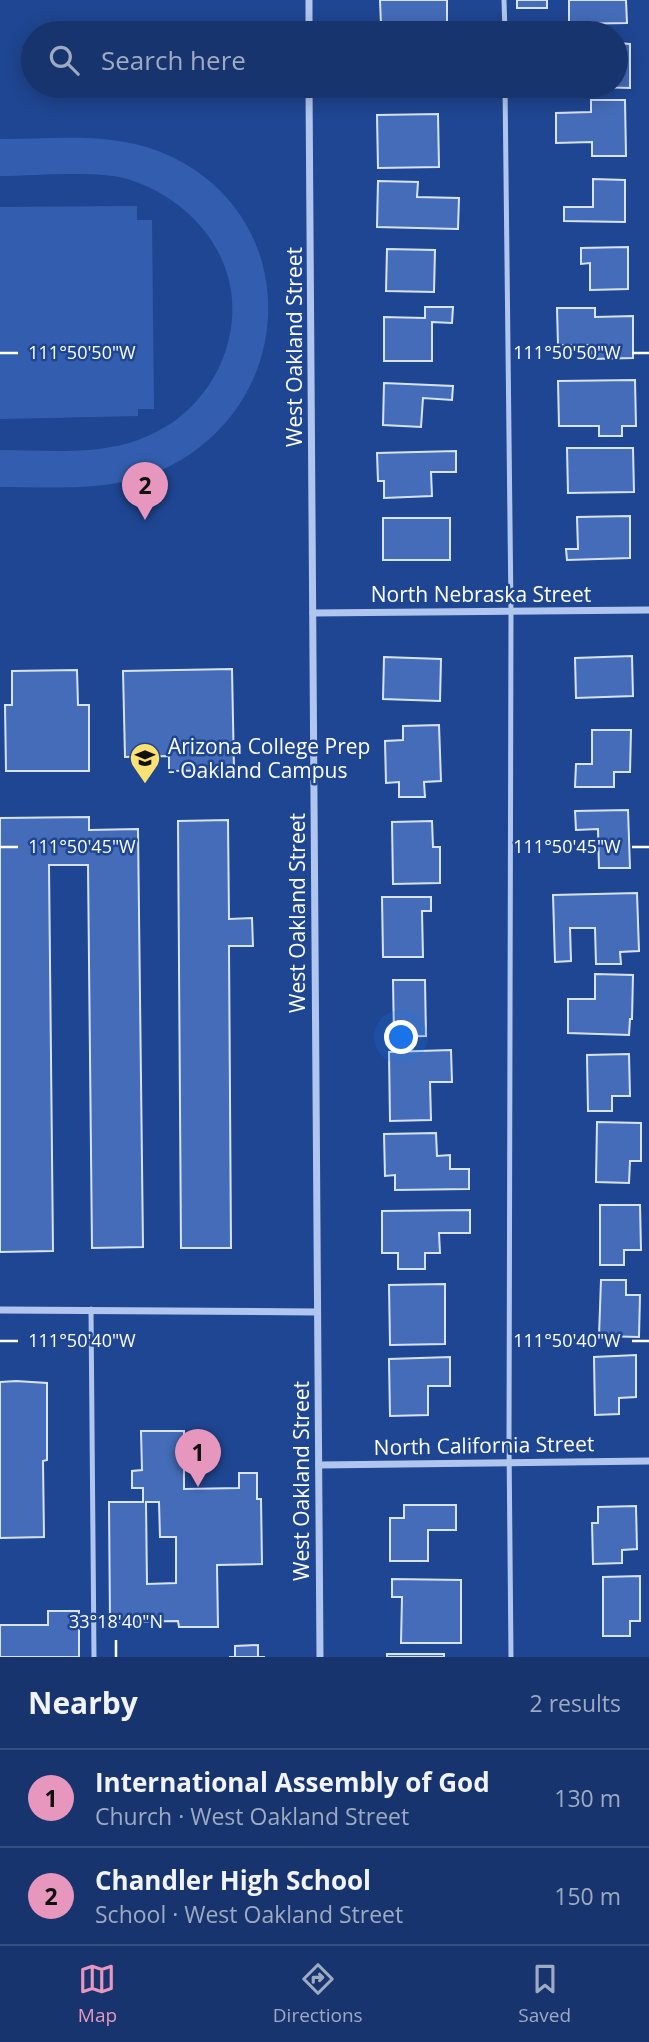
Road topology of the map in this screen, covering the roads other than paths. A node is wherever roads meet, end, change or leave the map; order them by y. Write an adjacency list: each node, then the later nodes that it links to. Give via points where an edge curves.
1 (309, 0): 3 (street)
2 (504, 0): 4 (lane)
3 (309, 21)
4 (505, 21)
5 (309, 98): 9 (street, West Oakland Street)
6 (505, 98): 8 (lane)
7 (649, 610): 8 (street, North Nebraska Street)
8 (511, 611): 9 (street, North Nebraska Street); 14 (lane)
9 (313, 613): 12 (street, West Oakland Street)
10 (0, 1310): 11 (street)
11 (91, 1310): 12 (street); 16 (lane)
12 (317, 1312): 15 (street, West Oakland Street)
13 (649, 1461): 14 (street, North California Street)
14 (509, 1463): 15 (street, North California Street); 18 (lane)
15 (319, 1465): 17 (street, West Oakland Street)
16 (94, 1657)
17 (320, 1657)
18 (511, 1657)

